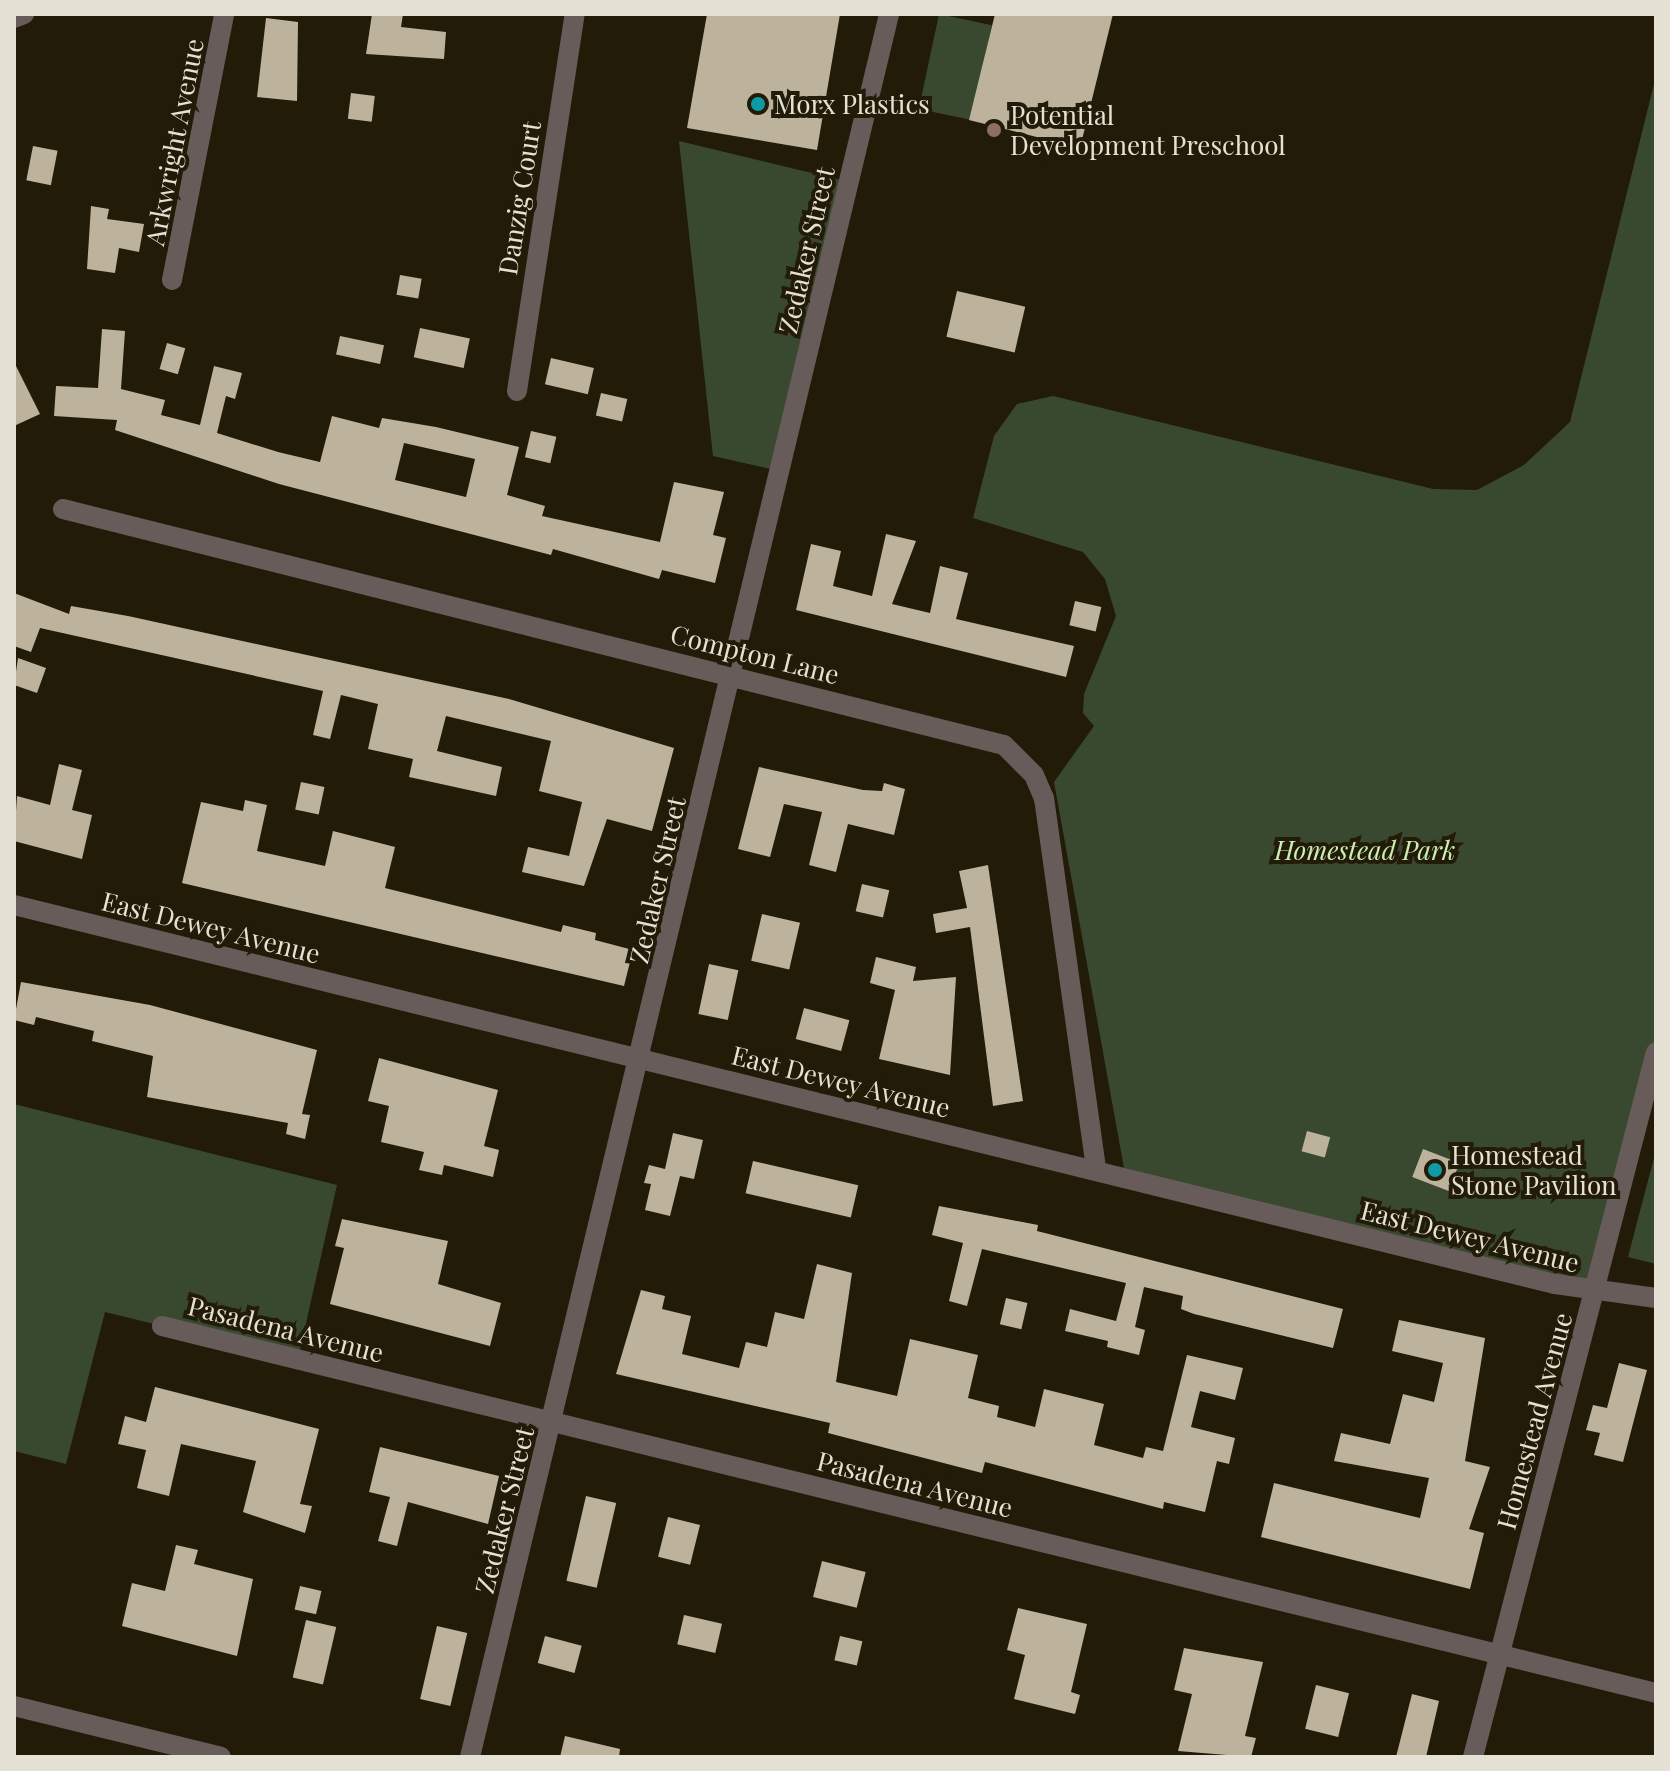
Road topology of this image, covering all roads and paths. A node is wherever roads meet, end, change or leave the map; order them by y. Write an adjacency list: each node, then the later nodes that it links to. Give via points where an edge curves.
1 (24, 14): 5 (street)
2 (224, 14): 6 (street, Arkwright Avenue)
3 (575, 14): 7 (street, Danzig Court)
4 (889, 14): 9 (street, Zedaker Street)
5 (14, 18)
6 (172, 280)
7 (517, 391)
8 (63, 509): 9 (street, Compton Lane)
9 (733, 675): 12 (street, Zedaker Street); 13 (street, Compton Lane, via 984,737 1034,775 1044,798)
10 (14, 905): 12 (street, East Dewey Avenue)
11 (1656, 1052): 14 (street, Homestead Avenue)
12 (641, 1059): 13 (street, East Dewey Avenue); 17 (street, Zedaker Street)
13 (1096, 1170): 14 (street, East Dewey Avenue)
14 (1594, 1293): 15 (street, East Dewey Avenue); 18 (street, Homestead Avenue)
15 (1656, 1298)
16 (162, 1326): 17 (street, Pasadena Avenue)
17 (553, 1421): 18 (street, Pasadena Avenue); 22 (street, Zedaker Street)
18 (1500, 1655): 19 (street, Pasadena Avenue); 23 (street, Homestead Avenue)
19 (1656, 1693)
20 (14, 1706): 21 (street)
21 (221, 1757)
22 (470, 1757)
23 (1473, 1757)

